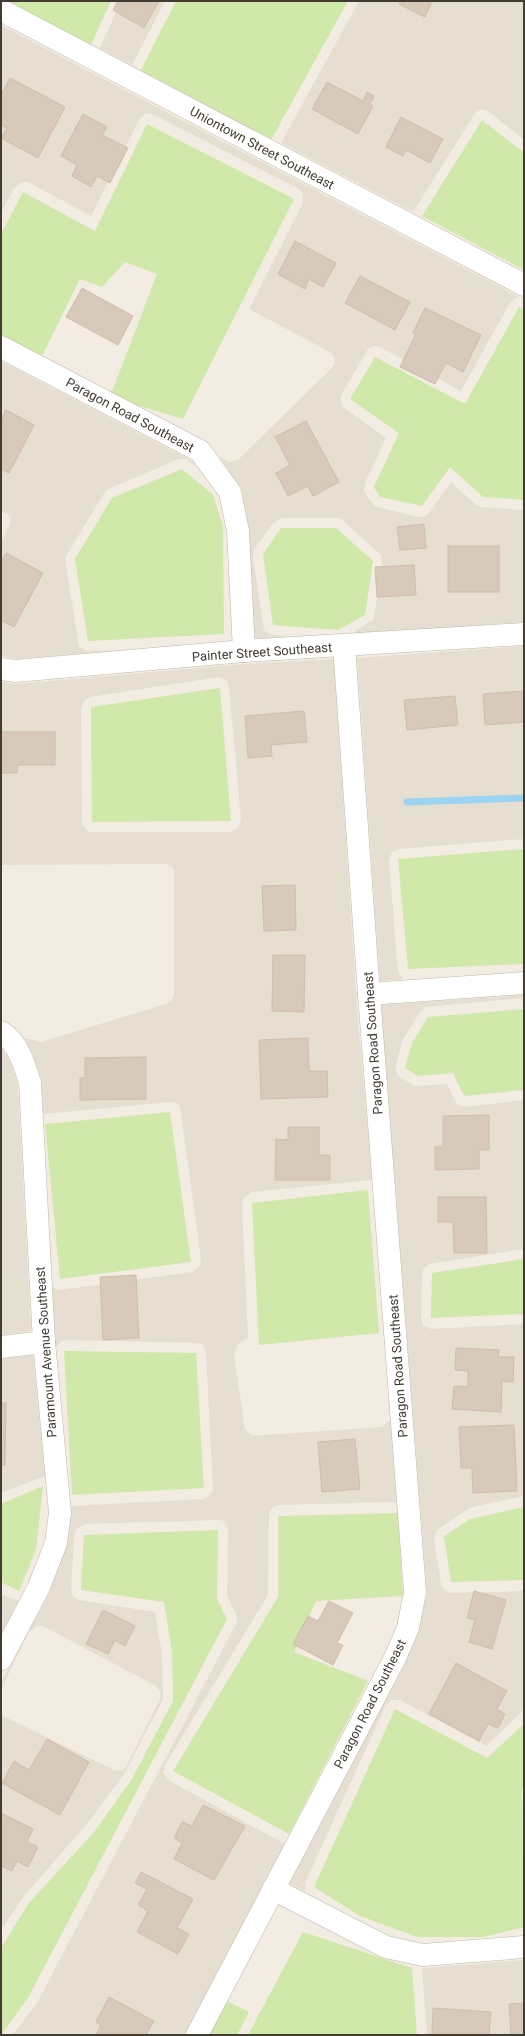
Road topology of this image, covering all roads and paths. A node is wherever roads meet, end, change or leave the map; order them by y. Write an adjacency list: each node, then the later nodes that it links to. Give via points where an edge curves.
1 (1, 10): 2 (street, Uniontown Street Southeast)
2 (524, 285)
3 (1, 347): 6 (street, Paragon Road Southeast, via 200,451 230,492 238,531)
4 (524, 634): 5 (street, Painter Street Southeast)
5 (344, 646): 6 (street, Painter Street Southeast); 9 (street, Paragon Road Southeast)
6 (244, 651): 7 (street, Painter Street Southeast, via 15,672)
7 (1, 669)
8 (524, 982): 9 (street)
9 (369, 994): 14 (street, Paragon Road Southeast, via 415,1592 408,1628 395,1658)
10 (5, 1034): 11 (street, Paramount Avenue Southeast, via 22,1057 30,1083)
11 (44, 1342): 12 (street); 13 (street, Paramount Avenue Southeast, via 60,1513 56,1543 39,1587)
12 (1, 1347)
13 (1, 1659)
14 (273, 1890): 15 (street, via 386,1947 423,1955); 16 (street, Paragon Road Southeast)
15 (524, 1947)
16 (197, 2035)

